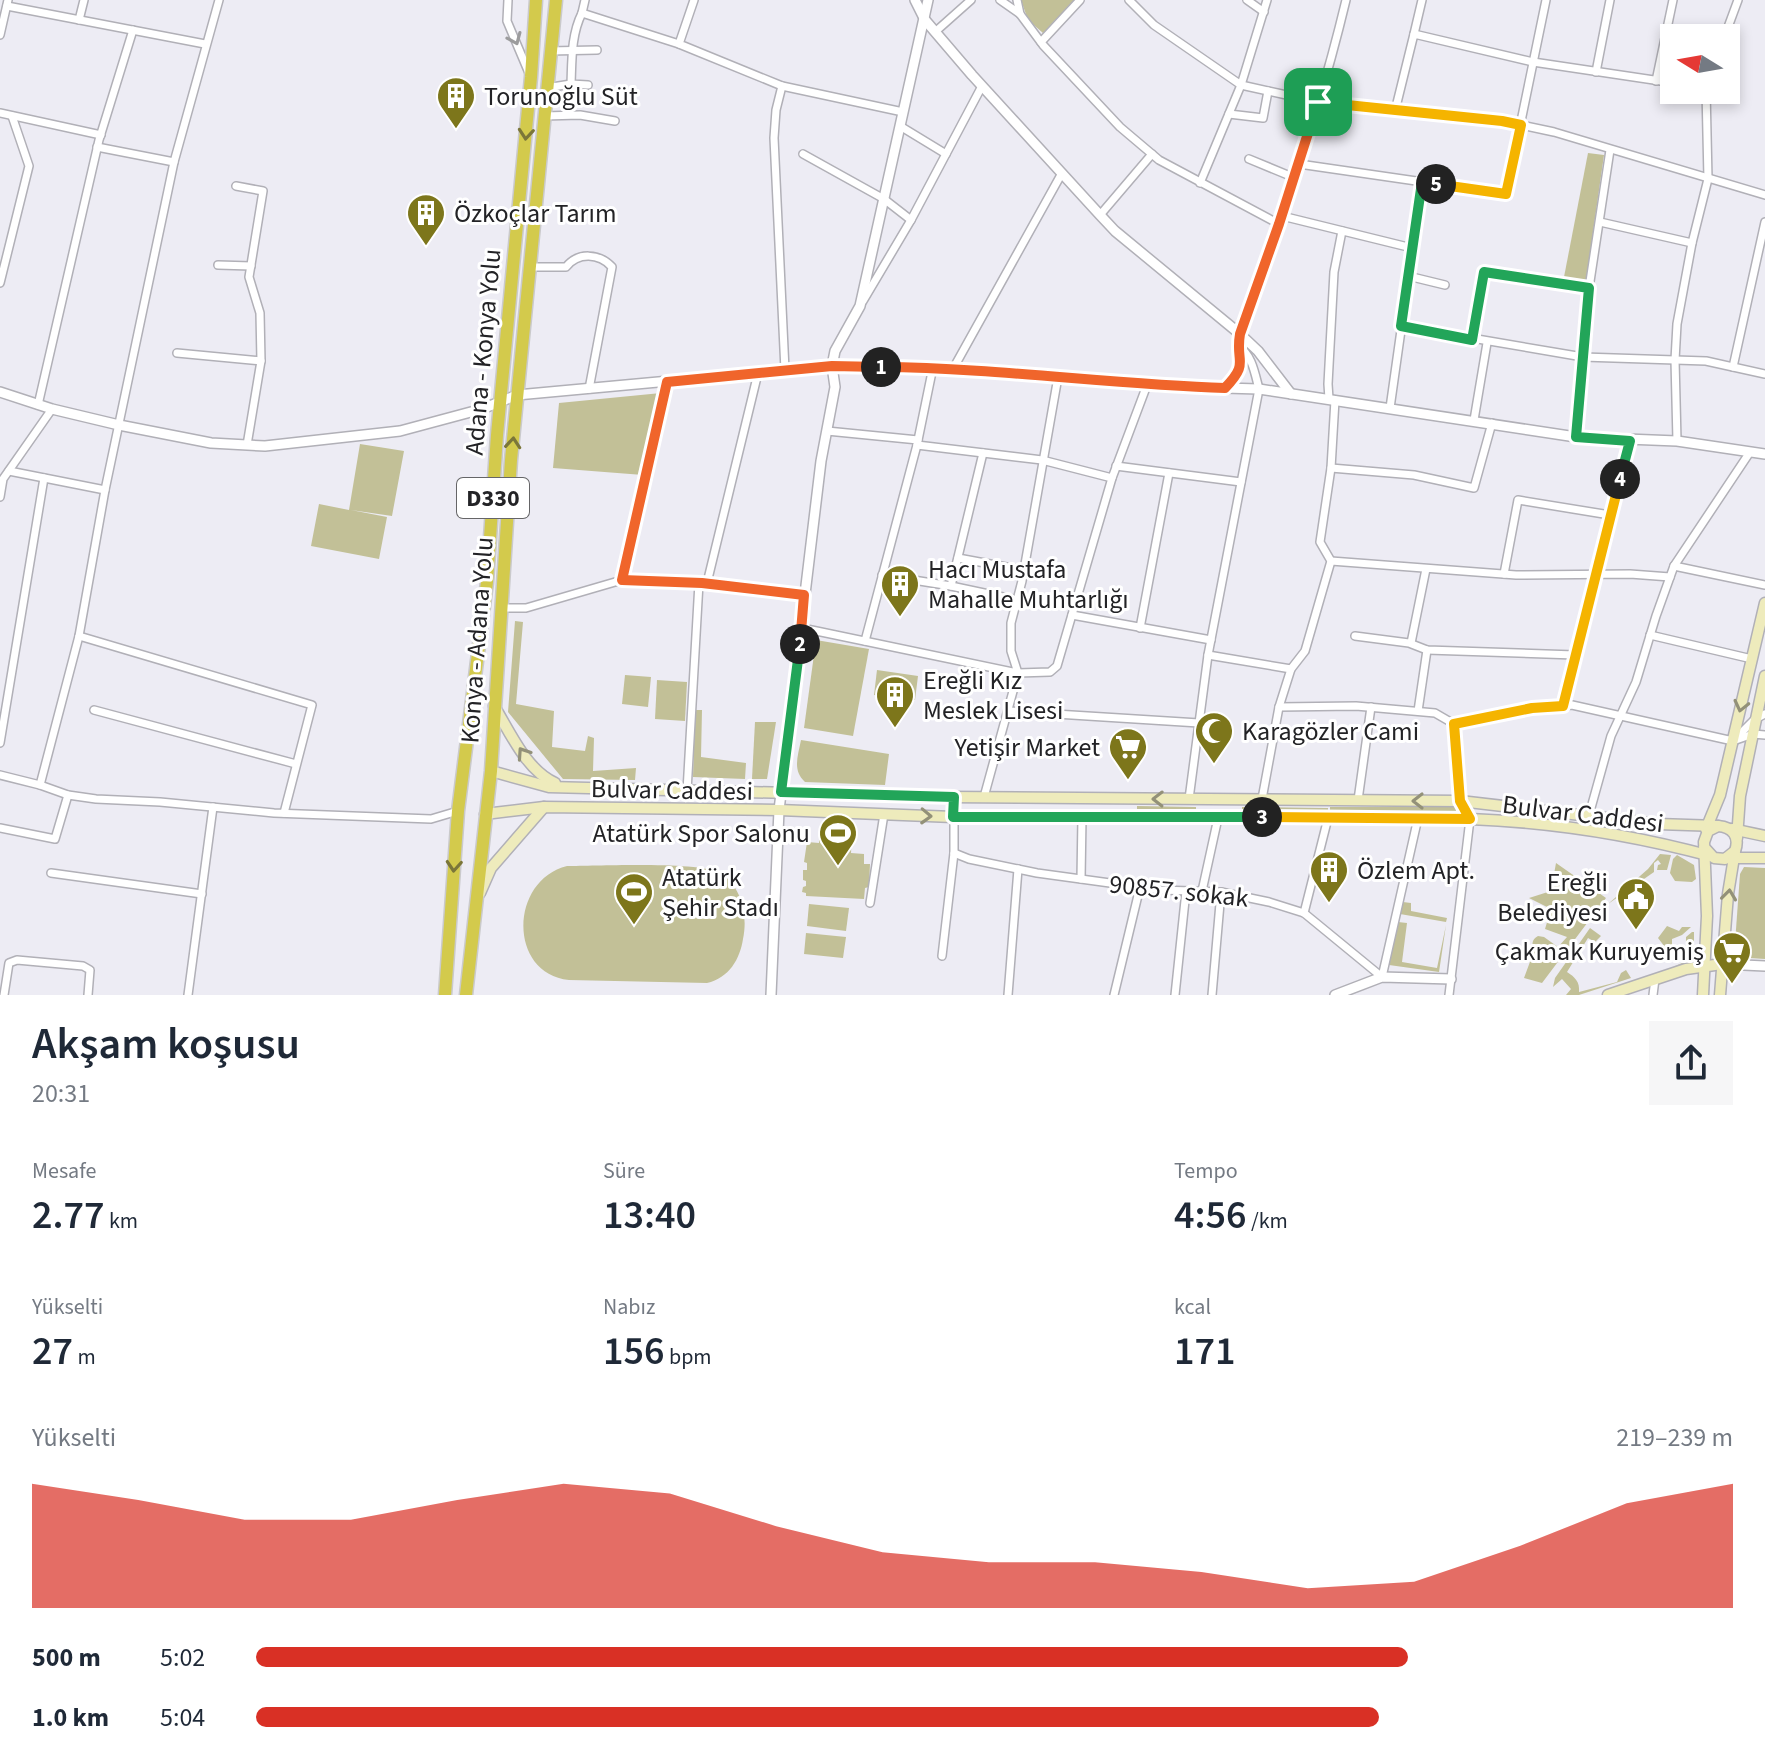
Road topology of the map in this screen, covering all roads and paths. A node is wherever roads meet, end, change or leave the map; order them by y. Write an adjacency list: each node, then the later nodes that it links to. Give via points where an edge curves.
1 (84, 0): 28 (street)
2 (219, 0): 35 (street)
3 (508, 0): 42 (street, one-way to 42, via 507,21)
4 (536, 0): 42 (highway, Adana - Konya Yolu / D330)
5 (556, 0): 38 (highway, Konya - Adana Yolu / D330)
6 (585, 0): 25 (street)
7 (694, 0): 36 (street)
8 (915, 0): 27 (street)
9 (928, 0): 27 (street)
10 (971, 0): 31 (street)
11 (1000, 0): 26 (street)
12 (1017, 0): 26 (street)
13 (1080, 0): 34 (street)
14 (1129, 0): 47 (street, via 1154,25)
15 (1247, 0): 24 (street)
16 (1267, 0): 24 (street)
17 (1346, 0): 52 (street)
18 (1422, 0): 32 (street)
19 (1546, 0): 40 (street)
20 (1610, 0): 41 (street)
21 (1673, 0): 43 (street)
22 (1738, 0): 29 (street)
23 (8, 3): 28 (street); 33 (street)
24 (1264, 12): 47 (street)
25 (582, 13): 36 (street); 39 (street)
26 (1020, 14): 34 (street)
27 (923, 17): 31 (street); 55 (street)
28 (79, 20): 30 (street)
29 (1729, 24)
30 (133, 30): 35 (street); 63 (street)
31 (935, 32): 49 (street)
32 (1414, 34): 40 (street); 54 (street)
33 (0, 35)
34 (1041, 42): 68 (street)
35 (205, 44): 70 (street)
36 (679, 44): 48 (street)
37 (597, 50): 39 (street)
38 (549, 51): 39 (street); 50 (highway, Konya - Adana Yolu / D330)
39 (572, 51): 45 (street)
40 (1533, 62): 41 (street); 61 (street)
41 (1596, 72): 43 (street)
42 (531, 77): 122 (highway, Adana - Konya Yolu / D330, one-way to 122)
43 (1656, 81): 44 (street)
44 (1660, 81)
45 (571, 84): 46 (street); 50 (street)
46 (588, 85)
47 (1241, 85): 51 (street); 57 (street)
48 (782, 86): 55 (street); 109 (street, via 774,138)
49 (982, 86): 67 (street); 72 (street)
50 (546, 88): 59 (highway, Konya - Adana Yolu / D330)
51 (1268, 91): 52 (street); 57 (street, via 1263,118)
52 (1318, 102): 54 (street); 71 (street)
53 (1706, 104): 74 (street)
54 (1395, 111): 61 (street)
55 (903, 112): 62 (street)
56 (0, 113): 58 (street)
57 (1229, 114): 76 (street)
58 (12, 116): 63 (street); 92 (street, via 29,166)
59 (544, 116): 60 (street); 90 (highway, Konya - Adana Yolu / D330)
60 (615, 121)
61 (1521, 125): 65 (street); 75 (street, via 1506,194)
62 (900, 126): 67 (street); 79 (street)
63 (101, 135): 64 (street)
64 (97, 147): 70 (street); 123 (street)
65 (1610, 150): 74 (street); 83 (street)
66 (803, 154): 79 (street)
67 (946, 154): 81 (street)
68 (1152, 154): 76 (street); 80 (street)
69 (1249, 159): 73 (street)
70 (174, 162): 128 (street)
71 (1299, 164): 73 (street); 75 (street)
72 (1062, 173): 80 (street); 108 (street)
73 (1295, 178): 82 (street)
74 (1708, 179): 78 (street); 86 (street)
75 (1422, 182): 87 (street)
76 (1200, 183): 82 (street)
77 (236, 186): 89 (street, via 263,191)
78 (1765, 195)
79 (884, 199): 81 (street); 95 (street)
80 (1100, 215): 97 (street)
81 (911, 220): 95 (street)
82 (1281, 220): 85 (street); 97 (street)
83 (1600, 222): 86 (street); 94 (street)
84 (1765, 222): 107 (street)
85 (1342, 231): 87 (street); 121 (street, via 1334,272 1328,384)
86 (1692, 243): 103 (street)
87 (1412, 248): 91 (street)
88 (218, 265): 89 (street)
89 (251, 266): 104 (street, via 249,277 260,313)
90 (530, 267): 116 (street, via 566,267 583,256 605,260 612,267); 120 (highway, Konya - Adana Yolu / D330)
91 (1408, 276): 93 (street); 96 (street)
92 (0, 283)
93 (1445, 285)
94 (1589, 288): 98 (street, via 1484,272); 102 (street)
95 (860, 306): 105 (street)
96 (1401, 326): 98 (street); 124 (street)
97 (1240, 334): 100 (street); 119 (street)
98 (1472, 340): 99 (street)
99 (1487, 343): 102 (street); 126 (street)
100 (1238, 346): 115 (street, via 1242,363); 117 (street, via 1254,368)
101 (177, 353): 104 (street)
102 (1583, 357): 103 (street); 130 (street)
103 (1675, 360): 107 (street); 132 (street)
104 (261, 361): 134 (street)
105 (832, 366): 106 (street); 109 (street); 129 (street, via 835,387)
106 (933, 367): 108 (street); 133 (street)
107 (1733, 367): 111 (street)
108 (953, 369): 112 (street)
109 (785, 370): 110 (street)
110 (758, 373): 113 (street); 160 (street)
111 (1765, 374)
112 (1058, 377): 114 (street); 138 (street)
113 (667, 382): 116 (street); 159 (street)
114 (1147, 385): 115 (street); 139 (street)
115 (1225, 388): 117 (street)
116 (589, 389): 120 (street)
117 (1259, 389): 119 (street); 146 (street)
118 (0, 392): 123 (street)
119 (1291, 394): 121 (street)
120 (517, 395): 122 (street); 166 (highway, Konya - Adana Yolu / D330, one-way to 120)
121 (1332, 399): 124 (street); 140 (street)
122 (500, 404): 134 (street, via 400,431); 199 (highway, Adana - Konya Yolu / D330, via 487,582)
123 (38, 405): 125 (street)
124 (1390, 408): 126 (street)
125 (52, 409): 128 (street); 141 (street)
126 (1474, 420): 127 (street)
127 (1492, 423): 130 (street); 140 (street, via 1474,488 1414,475)
128 (119, 425): 134 (street); 147 (street)
129 (827, 431): 133 (street); 163 (street)
130 (1576, 437): 131 (street)
131 (1630, 441): 132 (street); 149 (street)
132 (1677, 441): 135 (street)
133 (918, 442): 136 (street); 157 (street)
134 (247, 445)
135 (1750, 452): 137 (street); 152 (street)
136 (983, 453): 138 (street); 150 (street)
137 (1765, 454)
138 (1042, 460): 144 (street); 154 (street)
139 (1116, 466): 142 (street); 144 (street)
140 (1331, 468): 151 (street, via 1320,542)
141 (9, 471): 143 (street); 145 (street)
142 (1169, 473): 146 (street); 169 (street)
143 (44, 478): 147 (street); 197 (street)
144 (1112, 478): 167 (street)
145 (2, 481): 148 (street)
146 (1241, 482): 173 (street)
147 (105, 490): 171 (street)
148 (0, 497)
149 (1610, 515): 155 (street, via 1518,500); 156 (street)
150 (958, 558): 154 (street); 162 (street)
151 (1331, 561): 153 (street); 180 (street, via 1305,651)
152 (1674, 566): 158 (street); 161 (street)
153 (1426, 569): 155 (street); 175 (street)
154 (1023, 570): 164 (street)
155 (1504, 574): 156 (street)
156 (1595, 574): 158 (street); 178 (street)
157 (882, 575): 162 (street); 174 (street)
158 (1670, 577): 170 (street)
159 (622, 580): 160 (street); 166 (street, via 526,608)
160 (703, 583): 163 (street); 204 (street)
161 (1765, 585)
162 (951, 586): 164 (street)
163 (804, 595): 168 (street)
164 (1017, 600): 181 (street, via 1010,637)
165 (1765, 603): 179 (main road)
166 (502, 608): 183 (highway, Konya - Adana Yolu / D330)
167 (1072, 615): 169 (street); 181 (street, via 1057,666 1050,672)
168 (802, 628): 174 (street); 205 (street)
169 (1140, 628): 173 (street)
170 (1650, 635): 179 (street); 190 (street)
171 (79, 636): 198 (street, via 312,705); 202 (street)
172 (1355, 636): 175 (street)
173 (1211, 640): 177 (street)
174 (865, 641): 181 (street)
175 (1411, 643): 176 (street)
176 (1427, 650): 178 (street); 189 (street)
177 (1208, 655): 180 (street); 192 (street)
178 (1575, 655): 184 (street)
179 (1752, 659): 196 (main road, one-way to 196)
180 (1291, 669): 185 (street)
181 (1018, 673): 188 (street)
182 (1765, 676): 191 (main road)
183 (493, 706): 200 (highway, Konya - Adana Yolu / D330); 203 (main road, one-way to 183, via 546,780 529,762)
184 (1563, 706): 190 (street); 193 (street)
185 (1279, 707): 186 (street); 210 (street)
186 (1371, 707): 189 (street); 211 (street)
187 (94, 710): 198 (street)
188 (1009, 711): 192 (street); 208 (street)
189 (1418, 711): 193 (street)
190 (1621, 714): 196 (street); 220 (street)
191 (1760, 716): 194 (main road); 196 (street)
192 (1199, 723): 209 (street)
193 (1454, 724): 212 (street)
194 (1753, 734): 195 (street); 196 (street); 229 (main road, via 1740,796)
195 (1765, 735)
196 (1733, 741): 229 (main road, via 1717,804)
197 (0, 743)
198 (296, 764): 217 (street)
199 (463, 768): 200 (highway); 216 (highway, Adana - Konya Yolu / D330)
200 (491, 771): 203 (main road, Bulvar Caddesi); 218 (highway, Konya - Adana Yolu / D330)
201 (0, 775): 202 (street)
202 (40, 785): 206 (street)
203 (564, 788): 204 (main road, Bulvar Caddesi)
204 (687, 791): 205 (main road, Bulvar Caddesi)
205 (781, 792): 207 (main road, Bulvar Caddesi); 215 (street)
206 (68, 795): 213 (street); 227 (street, via 55,839)
207 (954, 797): 208 (main road, Bulvar Caddesi); 221 (street)
208 (984, 797): 209 (main road, Bulvar Caddesi, one-way to 208)
209 (1189, 799): 210 (main road, Bulvar Caddesi)
210 (1262, 799): 211 (main road, Bulvar Caddesi)
211 (1358, 800): 212 (main road, Bulvar Caddesi, one-way to 211)
212 (1460, 801): 220 (main road, Bulvar Caddesi); 226 (street)
213 (213, 807): 217 (street); 240 (street)
214 (544, 807): 215 (main road); 218 (main road); 242 (main road, via 491,868)
215 (779, 810): 219 (main road); 256 (street)
216 (458, 811): 217 (street, via 431,819); 218 (highway); 254 (highway, Adana - Konya Yolu / D330, one-way to 254)
217 (284, 813)
218 (485, 814): 242 (highway, Konya - Adana Yolu / D330)
219 (884, 814): 221 (main road, one-way to 221); 241 (street)
220 (1589, 815): 229 (main road, Bulvar Caddesi)
221 (953, 817): 222 (main road); 230 (street)
222 (1082, 817): 223 (main road); 235 (street)
223 (1218, 818): 224 (main road); 238 (street)
224 (1328, 818): 225 (main road); 243 (street)
225 (1418, 818): 226 (main road); 248 (street)
226 (1470, 819): 229 (main road, via 1628,837); 249 (street)
227 (0, 828)
228 (1765, 836): 229 (main road)
229 (1717, 838): 231 (main road); 231 (main road, via 1721,860); 246 (main road)
230 (954, 853): 233 (street, 90857. sokak); 244 (street)
231 (1733, 856): 232 (main road); 245 (main road, one-way to 231)
232 (1765, 858)
233 (1018, 869): 235 (street, 90857. sokak); 257 (street)
234 (51, 873): 240 (street)
235 (1081, 879): 236 (street, 90857. sokak)
236 (1140, 887): 237 (street, 90857. sokak); 258 (street)
237 (1186, 891): 238 (street, 90857. sokak); 259 (street)
238 (1202, 891): 239 (street, 90857. sokak)
239 (1221, 892): 243 (street, 90857. sokak); 260 (street)
240 (202, 894): 253 (street)
241 (870, 903)
242 (474, 905): 255 (highway, Konya - Adana Yolu / D330)
243 (1304, 913): 248 (street, 90857. sokak)
244 (942, 956)
245 (1722, 964): 246 (main road); 247 (street); 266 (main road)
246 (1704, 966): 250 (main road); 265 (main road)
247 (1765, 966)
248 (1382, 977): 249 (street); 261 (street)
249 (1451, 979): 262 (street)
250 (1655, 979): 263 (main road); 264 (street)
251 (4, 995): 252 (street, via 9,963 17,960 83,966 90,970)
252 (88, 995)
253 (188, 995)
254 (445, 995)
255 (466, 995)
256 (771, 995)
257 (1008, 995)
258 (1114, 995)
259 (1175, 995)
260 (1212, 995)
261 (1335, 995)
262 (1449, 995)
263 (1608, 995)
264 (1653, 995)
265 (1703, 995)
266 (1720, 995)

